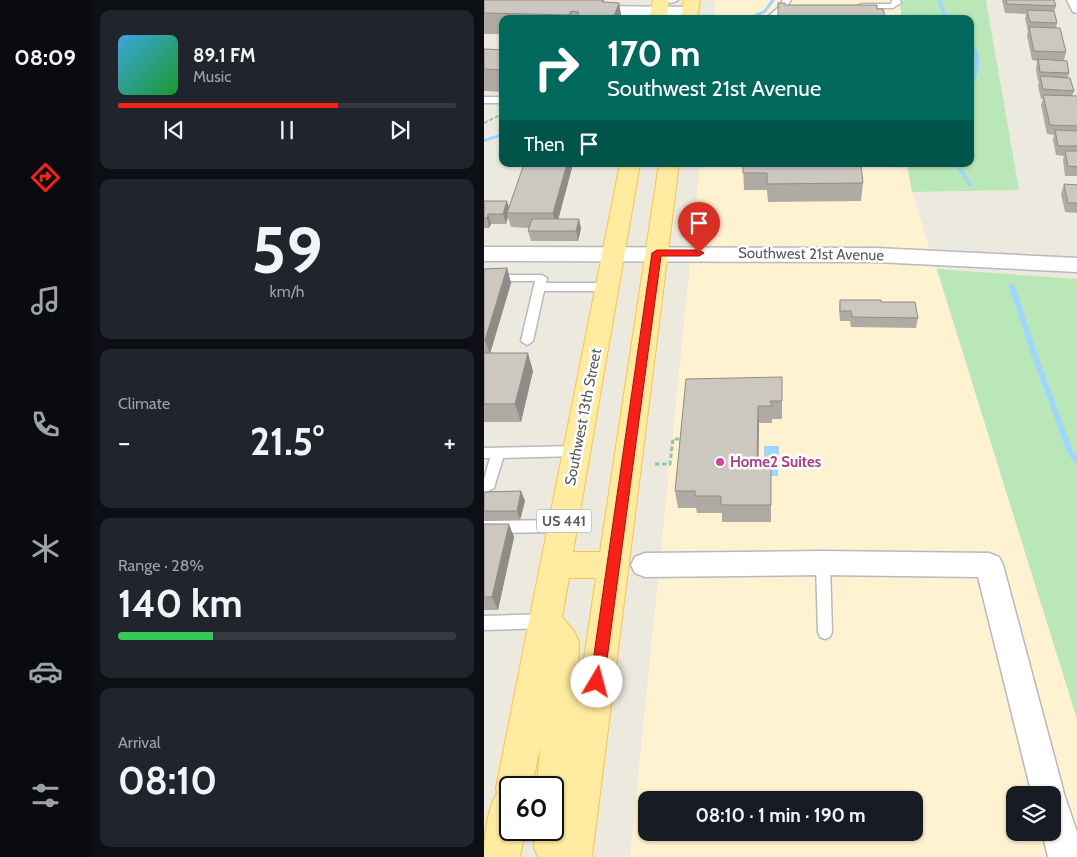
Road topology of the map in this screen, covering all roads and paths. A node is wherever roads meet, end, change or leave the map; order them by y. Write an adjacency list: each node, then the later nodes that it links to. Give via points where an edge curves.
1 (674, 0): 7 (lane)
2 (896, 0): 5 (lane, via 893,6)
3 (1074, 0): 6 (street)
4 (788, 4): 10 (lane)
5 (854, 6)
6 (1077, 9)
7 (659, 10): 8 (street); 9 (street)
8 (577, 11)
9 (690, 12)
10 (774, 15)
11 (484, 100): 12 (lane)
12 (499, 100)
13 (499, 115): 14 (path)
14 (484, 123)
15 (629, 167): 19 (main road, Southwest 13th Street / US 441)
16 (669, 167): 17 (main road)
17 (657, 253): 19 (street, Southwest 21st Avenue); 20 (street, Southwest 21st Avenue, via 876,255); 35 (main road)
18 (484, 254): 19 (street, Southwest 21st Avenue)
19 (614, 254): 23 (main road, Southwest 13th Street / US 441)
20 (1077, 265)
21 (484, 278): 22 (lane, via 542,278)
22 (539, 287): 23 (lane); 24 (lane)
23 (607, 287): 26 (main road, Southwest 13th Street / US 441)
24 (527, 342)
25 (684, 439): 29 (path, via 673,439 670,464)
26 (577, 451): 28 (lane); 31 (main road, Southwest 13th Street / US 441)
27 (484, 452): 28 (lane)
28 (498, 452): 30 (lane, via 489,484)
29 (655, 464)
30 (484, 488)
31 (563, 526): 32 (lane); 34 (main road, Southwest 13th Street / US 441)
32 (484, 527)
33 (823, 563): 36 (street); 39 (lane); 41 (street, via 989,565)
34 (556, 565): 35 (main road); 37 (main road, Southwest 13th Street / US 441)
35 (614, 565): 36 (lane); 46 (main road)
36 (645, 565)
37 (545, 621): 38 (lane); 40 (main road, Southwest 13th Street / US 441); 45 (main road, via 562,642 553,848)
38 (484, 623)
39 (825, 632)
40 (516, 776)
41 (1047, 786)
42 (1061, 839): 47 (street)
43 (504, 841): 44 (main road)
44 (501, 857)
45 (560, 857)
46 (573, 857)
47 (1066, 857)

